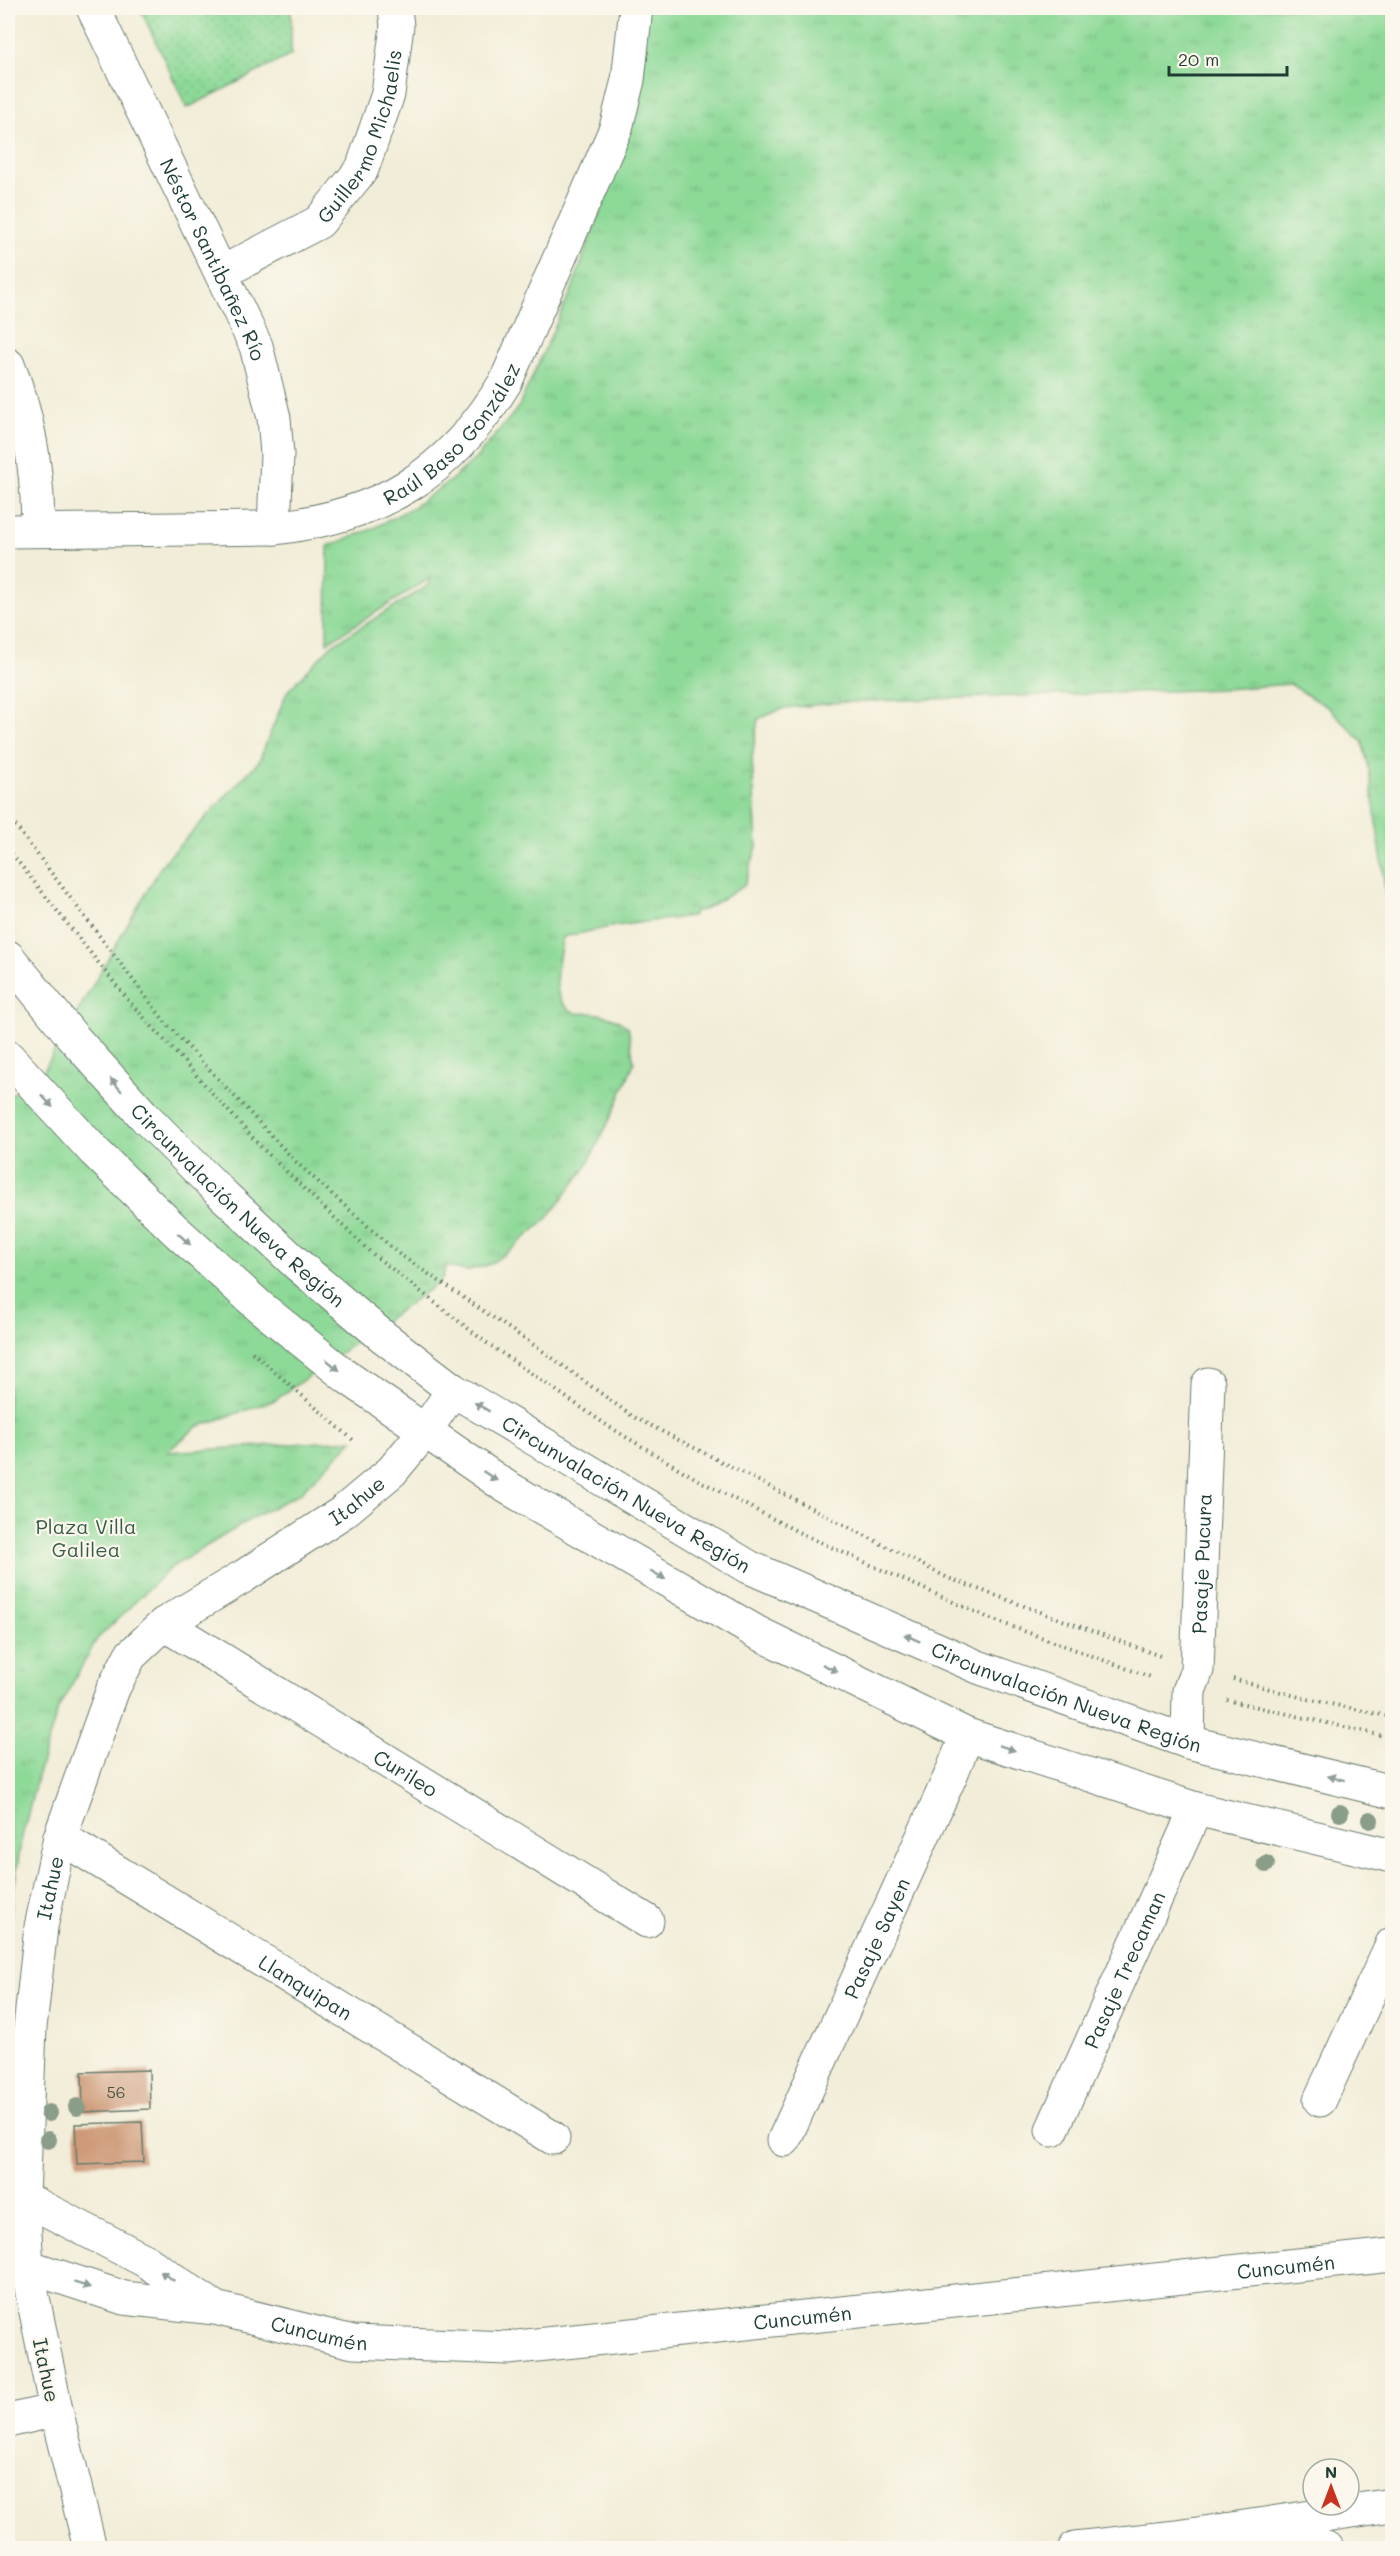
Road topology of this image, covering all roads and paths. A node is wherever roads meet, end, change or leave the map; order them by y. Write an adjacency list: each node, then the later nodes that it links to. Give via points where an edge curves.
1 (93, 8): 4 (street, Néstor Santibañez Río)
2 (395, 8): 4 (street, Guillermo Michaelis, via 388,94 362,169 319,222)
3 (636, 8): 6 (street, Raúl Baso González, via 628,80 616,128 506,381 488,410 467,437 416,482 348,515)
4 (221, 273): 6 (street, Néstor Santibañez Río, via 256,346 274,417)
5 (8, 365): 7 (street, via 24,410 38,492)
6 (274, 528): 7 (street, Raúl Baso González)
7 (23, 531)
8 (8, 816): 16 (path, via 165,1022 295,1161 399,1254 632,1416 948,1578)
9 (8, 849): 16 (path, via 128,1000 263,1149 369,1251 484,1341 611,1428 700,1481 792,1528 992,1619)
10 (8, 957): 13 (street, Circunvalación Nueva Región, one-way to 10, via 331,1293 220,1192 144,1116)
11 (8, 1058): 14 (street, one-way to 14, via 94,1151 259,1306 347,1377)
12 (1208, 1384): 16 (street, Pasaje Pucura)
13 (453, 1390): 14 (street, Itahue); 20 (street, Circunvalación Nueva Región, one-way to 13, via 978,1667 749,1567)
14 (424, 1431): 15 (street, Itahue, via 392,1471 343,1512); 18 (street, one-way to 18, via 505,1486 756,1632)
15 (164, 1624): 23 (street, Itahue, via 130,1656 112,1689); 25 (street, Curileo)
16 (1193, 1680): 17 (path); 19 (path); 20 (street, Pasaje Pucura)
17 (1392, 1718)
18 (967, 1735): 22 (street, one-way to 22); 30 (street, Pasaje Sayen)
19 (1392, 1738)
20 (1188, 1742): 21 (street, Circunvalación Nueva Región, one-way to 20)
21 (1392, 1792)
22 (1196, 1809): 24 (street); 28 (street, Pasaje Trecaman)
23 (60, 1837): 29 (street, Llanquipan); 31 (street, Itahue, via 41,1927)
24 (1392, 1856)
25 (647, 1921)
26 (1392, 1944): 27 (street)
27 (1320, 2100)
28 (1052, 2130)
29 (553, 2138)
30 (784, 2140)
31 (15, 2193): 33 (street, Itahue); 34 (street, Cuncumén, one-way to 31, via 144,2260)
32 (1392, 2255): 34 (street, Cuncumén, via 508,2348 353,2342)
33 (17, 2264): 34 (street, Cuncumén, one-way to 34, via 124,2298); 35 (street, Itahue)
34 (215, 2308)
35 (56, 2410): 36 (street); 40 (street, Itahue)
36 (8, 2421)
37 (1392, 2505): 38 (street)
38 (1250, 2526): 39 (street); 42 (street)
39 (1177, 2543): 41 (street)
40 (90, 2548)
41 (1075, 2548)
42 (1327, 2548)

